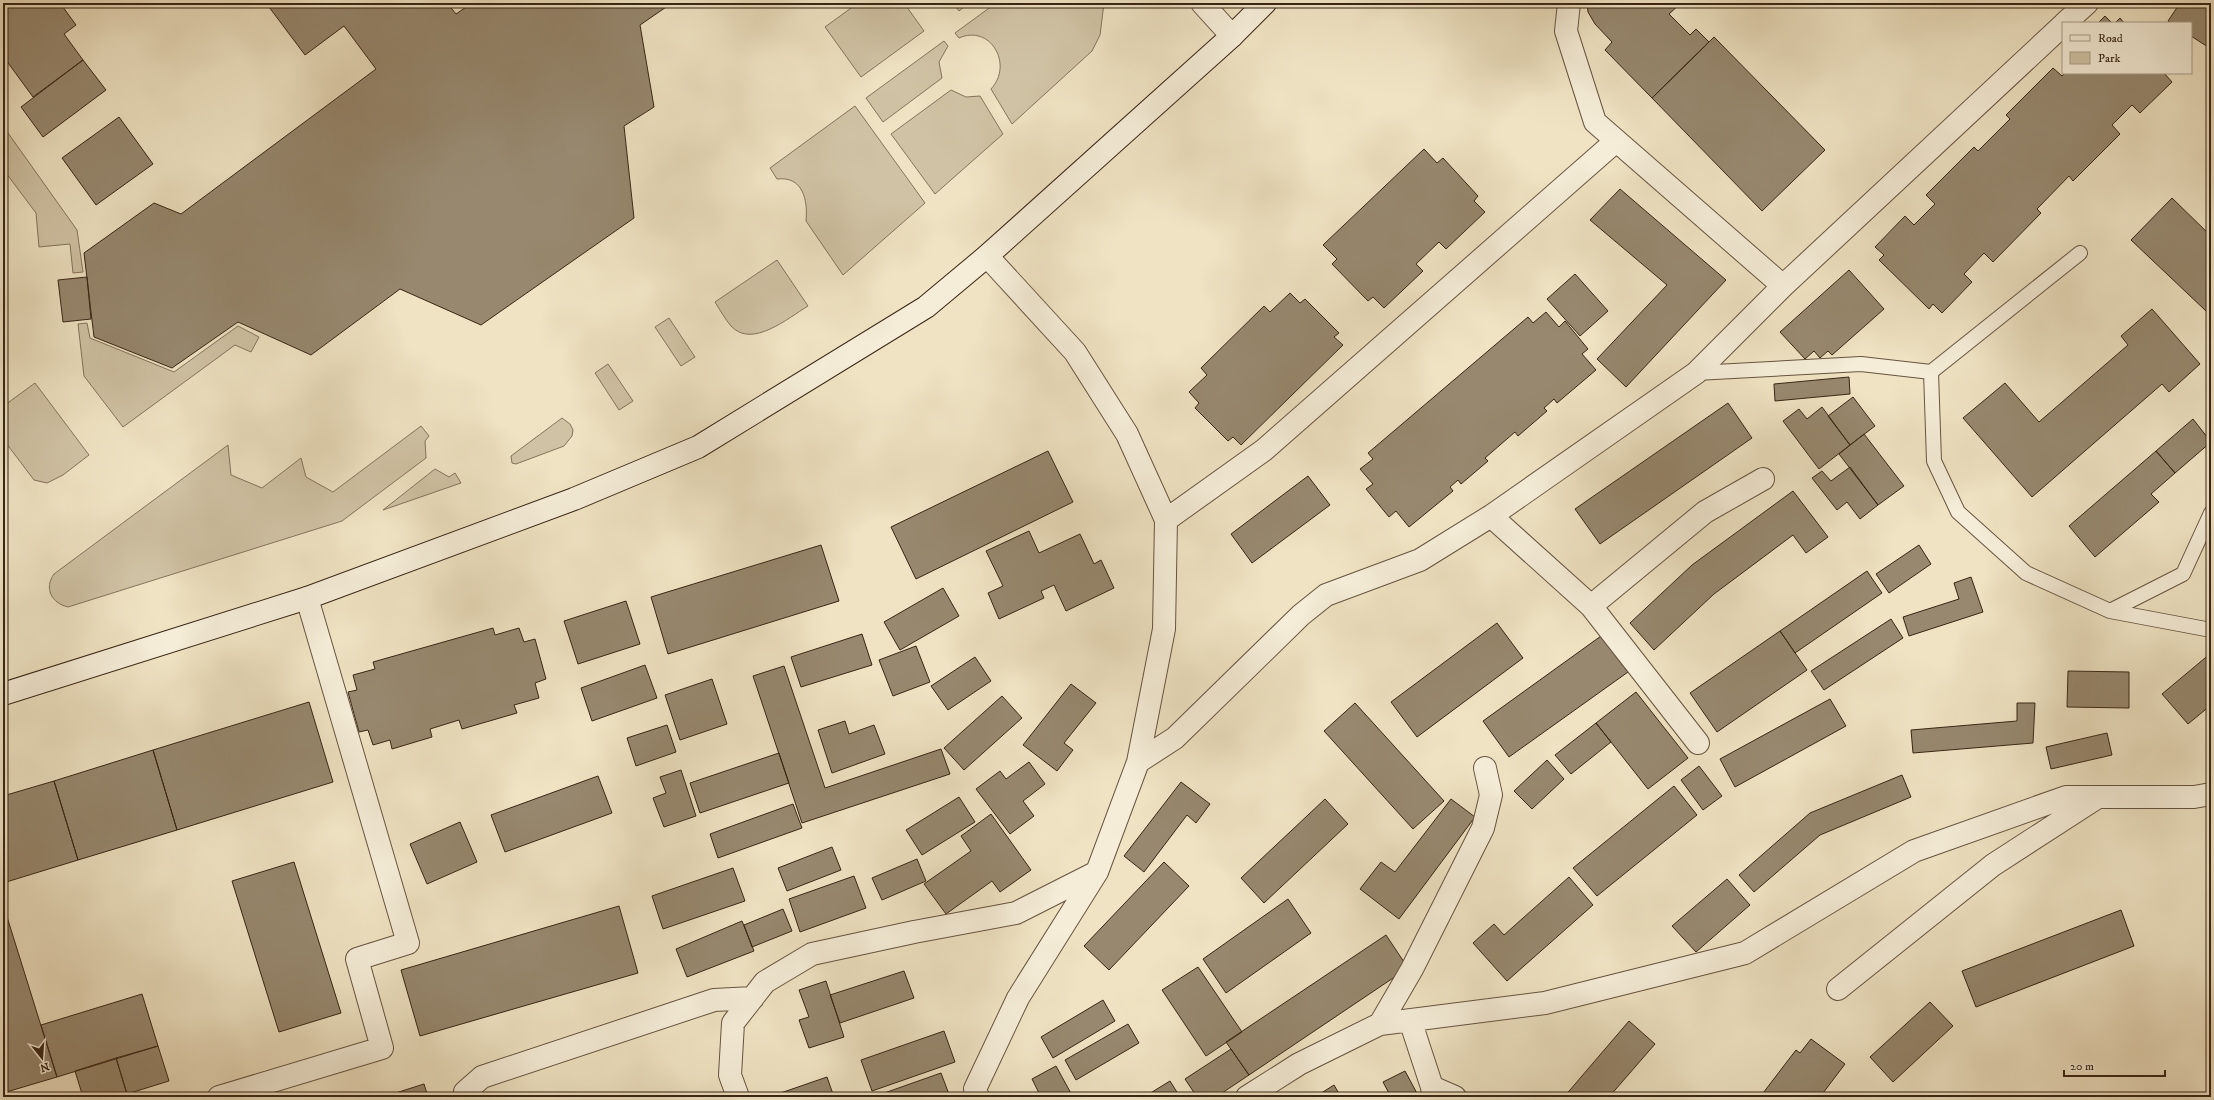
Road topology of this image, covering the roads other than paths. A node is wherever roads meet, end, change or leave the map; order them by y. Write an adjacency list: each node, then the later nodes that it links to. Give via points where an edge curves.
1 (1202, 3): 7 (street)
2 (1265, 3): 7 (street)
3 (1569, 3): 8 (street, via 1566,31 1595,122)
4 (2087, 3): 5 (street)
5 (2066, 22)
6 (2062, 26): 11 (street)
7 (1232, 36): 10 (street)
8 (1616, 141): 11 (street); 17 (street, via 1264,450)
9 (2080, 253): 12 (lane)
10 (987, 256): 17 (street, via 1075,352 1127,434); 18 (street, via 926,307 698,447 559,505)
11 (1783, 286): 13 (street)
12 (1931, 372): 13 (lane, via 1861,364); 20 (lane, via 1934,461 1958,512 2026,573)
13 (1696, 373): 16 (street)
14 (1763, 479): 19 (street, via 1705,512)
15 (2211, 513): 20 (lane, via 2183,574)
16 (1491, 516): 19 (street); 24 (street, via 1420,560 1326,595 1301,615 1175,738)
17 (1166, 520): 24 (street, via 1164,629)
18 (307, 598): 22 (street); 34 (street, via 408,943 358,959 382,1048)
19 (1591, 606): 23 (street)
20 (2110, 611): 21 (lane)
21 (2211, 630)
22 (3, 694)
23 (1698, 743)
24 (1138, 762): 28 (street)
25 (1485, 768): 32 (street, via 1491,795 1483,828 1412,969)
26 (2211, 794): 27 (street, via 2194,797)
27 (2098, 797): 29 (street, via 1993,865); 31 (street, via 2066,797 1914,852 1745,953 1545,1003)
28 (1097, 872): 30 (street, via 1016,913 812,954 765,982); 37 (street, via 1018,998 975,1089)
29 (1838, 989)
30 (753, 998): 35 (street, via 714,1000 482,1077 465,1092); 36 (street, via 733,1023 730,1075)
31 (1410, 1020): 32 (street); 33 (street)
32 (1380, 1024): 38 (street, via 1299,1064)
33 (1433, 1092): 39 (street)
34 (219, 1097)
35 (466, 1097)
36 (738, 1097)
37 (978, 1097)
38 (1247, 1097)
39 (1455, 1097)

